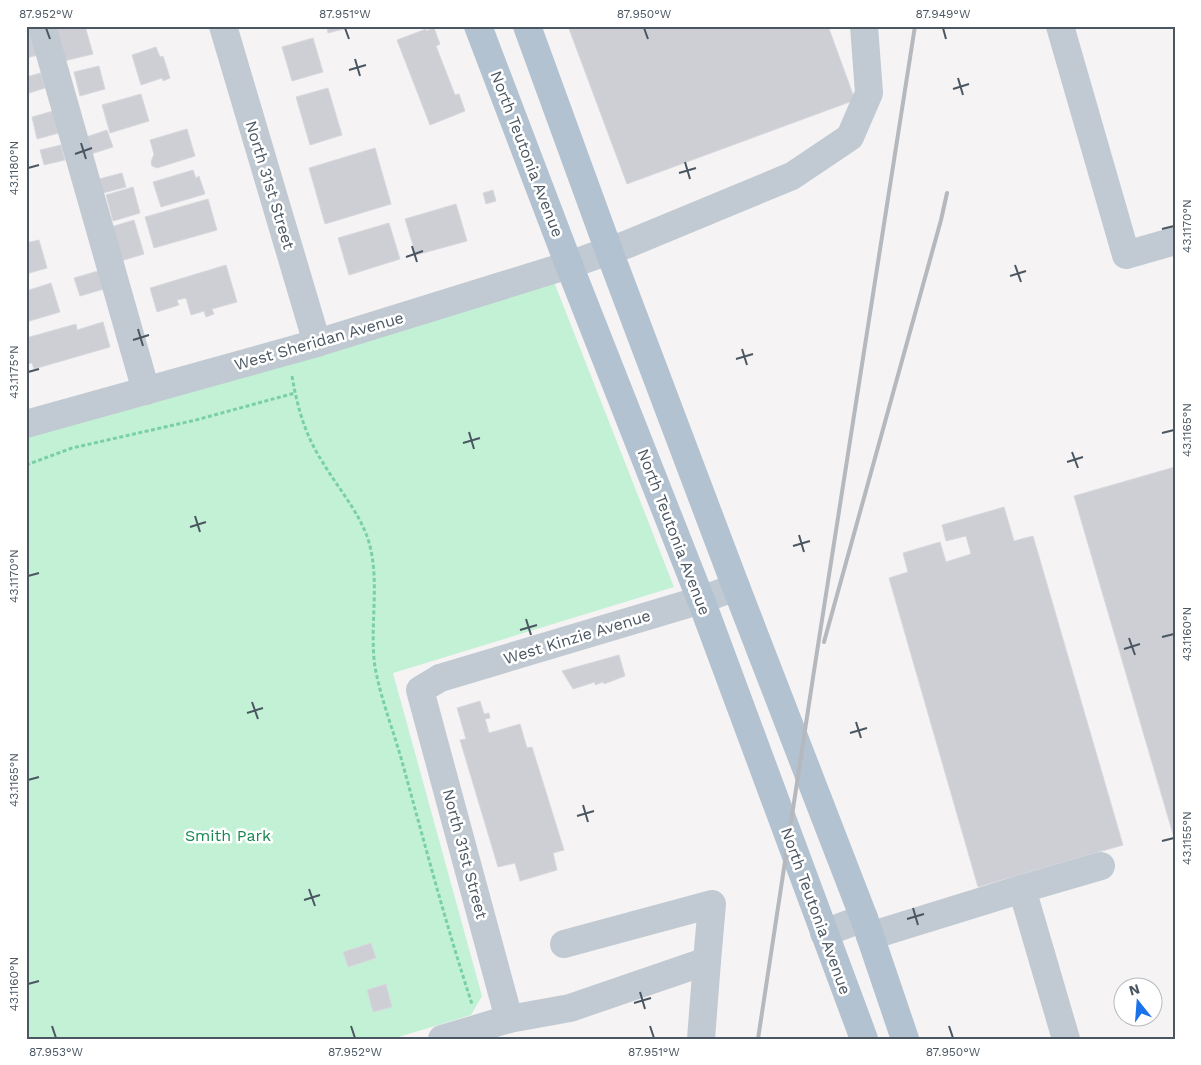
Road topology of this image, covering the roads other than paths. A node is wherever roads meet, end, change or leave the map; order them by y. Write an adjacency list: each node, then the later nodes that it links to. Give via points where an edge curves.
1 (42, 26): 11 (street)
2 (223, 26): 10 (street, North 31st Street)
3 (478, 26): 9 (main road, North Teutonia Avenue)
4 (527, 26): 8 (main road)
5 (864, 26): 8 (street, West Sheridan Avenue, via 869,93 850,137 792,176)
6 (1060, 26): 7 (street, via 1126,255)
7 (1175, 241)
8 (609, 251): 9 (street, West Sheridan Avenue); 13 (main road)
9 (569, 265): 10 (street, West Sheridan Avenue); 14 (main road, North Teutonia Avenue)
10 (317, 343): 11 (street, West Sheridan Avenue)
11 (146, 390): 12 (street, West Sheridan Avenue)
12 (26, 424)
13 (736, 587): 14 (street, West Kinzie Avenue); 18 (main road)
14 (701, 600): 15 (street, West Kinzie Avenue, via 440,678); 19 (main road, North Teutonia Avenue)
15 (420, 690): 22 (street, North 31st Street)
16 (1101, 866): 17 (street)
17 (1022, 890): 18 (street); 27 (street)
18 (867, 927): 19 (street); 26 (main road)
19 (824, 933): 25 (main road, North Teutonia Avenue)
20 (564, 944): 21 (street, via 712,904)
21 (707, 961): 22 (street, via 570,1008); 24 (street)
22 (509, 1018): 23 (street)
23 (442, 1039)
24 (700, 1039)
25 (864, 1039)
26 (905, 1039)
27 (1066, 1039)

